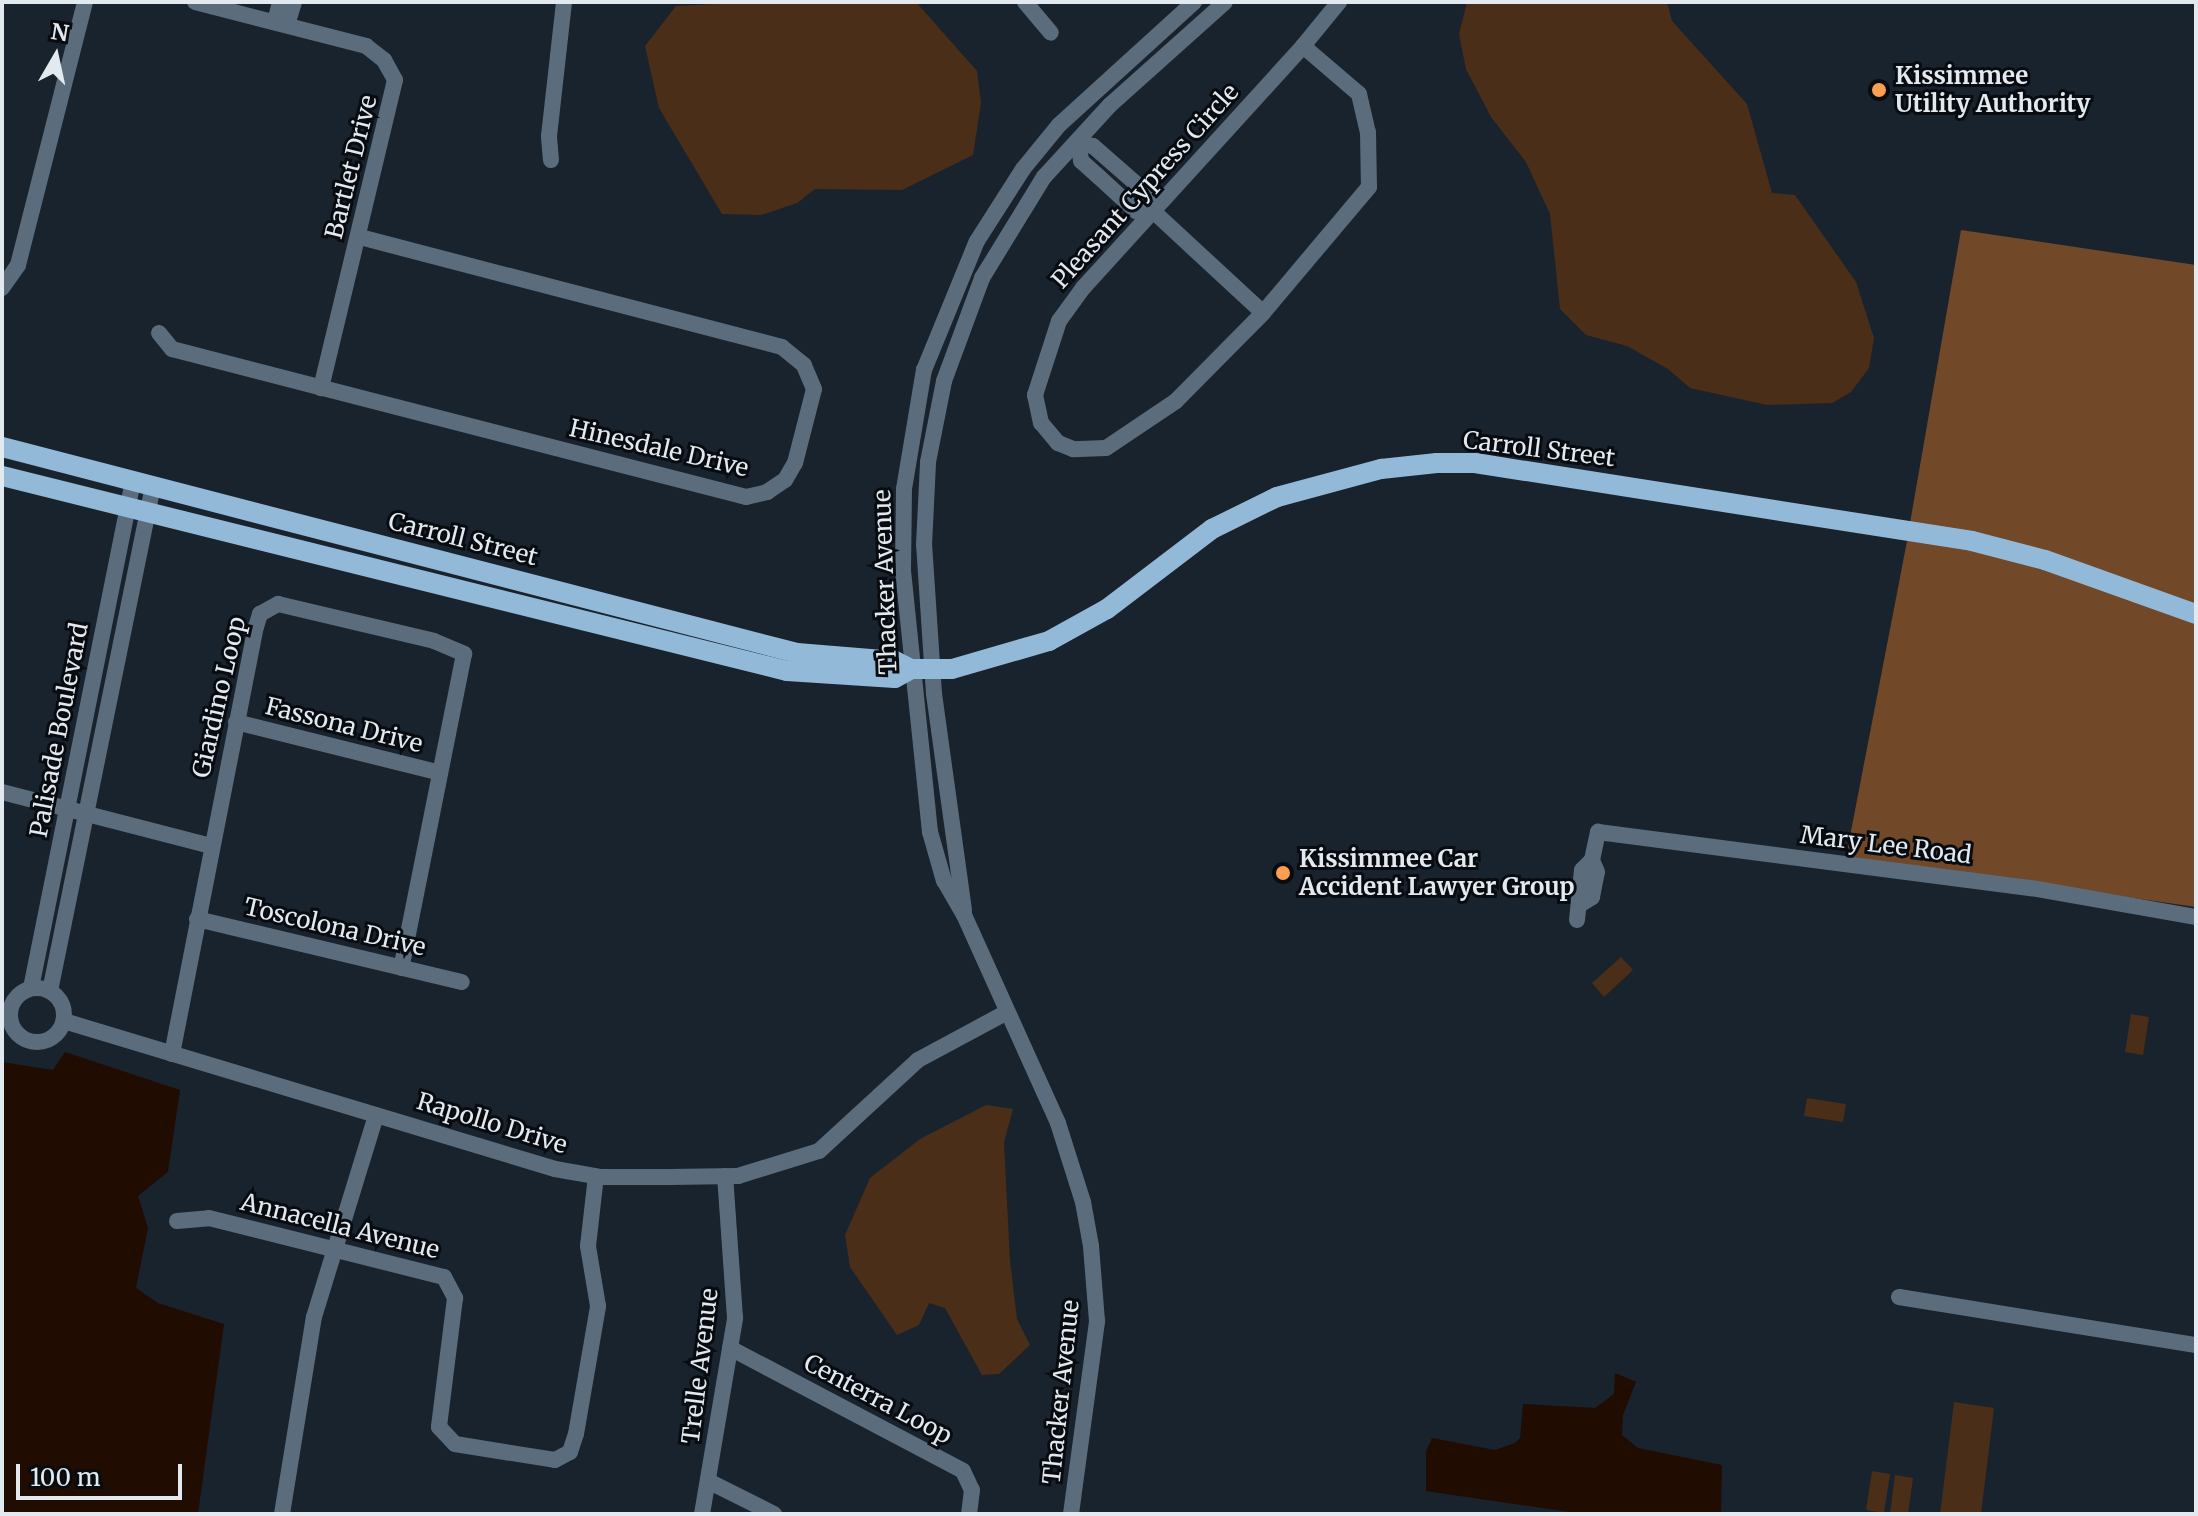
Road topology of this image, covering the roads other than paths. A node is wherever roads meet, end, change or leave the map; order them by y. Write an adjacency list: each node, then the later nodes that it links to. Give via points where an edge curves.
1 (85, 2): 18 (street, via 18,265)
2 (195, 2): 10 (street)
3 (280, 2): 10 (street)
4 (294, 2): 10 (street)
5 (564, 2): 15 (street)
6 (1025, 2): 11 (street)
7 (1194, 2): 13 (street, Thacker Avenue)
8 (1225, 2): 14 (street, Thacker Avenue)
9 (1339, 2): 12 (street, Pleasant Cypress Circle)
10 (281, 24): 17 (street, Bartlet Drive, via 366,46 384,60 395,80)
11 (1051, 33)
12 (1303, 46): 16 (street, Pleasant Cypress Circle); 19 (street, Pleasant Cypress Circle, via 1359,94 1368,132 1369,187)
13 (1059, 125): 14 (street); 31 (street, Thacker Avenue, via 977,241 924,370 907,455 902,531)
14 (1077, 142): 16 (street, via 1093,146 1149,195); 32 (street, Thacker Avenue, via 1025,203 993,258 944,381 928,462 924,523)
15 (551, 160)
16 (1153, 211): 19 (street); 19 (street, Pleasant Cypress Circle, via 1076,297 1049,343 1035,410 1058,443 1098,450 1136,429 1199,380)
17 (359, 237): 21 (street, Bartlet Drive); 21 (street, Hinesdale Drive, via 782,347 804,365 814,389 795,463 767,492 746,497)
18 (2, 288)
19 (1263, 313)
20 (159, 333): 21 (street, Hinesdale Drive, via 172,349)
21 (321, 388)
22 (2, 447): 24 (main road, Carroll Street)
23 (2, 476): 26 (main road, Carroll Street)
24 (133, 481): 25 (main road, Carroll Street); 26 (street, Palisade Boulevard)
25 (153, 486): 27 (street, Palisade Boulevard); 30 (main road, Carroll Street)
26 (127, 507): 27 (main road, Carroll Street); 36 (street, Palisade Boulevard)
27 (148, 512): 29 (main road, Carroll Street); 37 (street, Palisade Boulevard)
28 (2196, 614): 32 (main road, Carroll Street, via 2045,560 1972,541 1490,466 1437,463 1381,469 1277,497 1212,529 1107,609 1049,641 1015,655)
29 (562, 619): 30 (main road, via 584,607 725,642); 31 (main road, Carroll Street, via 787,671 895,678)
30 (742, 639): 31 (main road, Carroll Street, via 824,658 895,661)
31 (911, 669): 32 (main road, Carroll Street); 40 (street, Thacker Avenue, via 930,832 944,881)
32 (933, 669): 40 (street, Thacker Avenue)
33 (236, 722): 34 (street, Fassona Drive); 34 (street, Giardino Loop, via 260,614 278,604 434,641 464,654); 38 (street, Giardino Loop)
34 (440, 773): 43 (street, Giardino Loop)
35 (2, 792): 36 (street)
36 (68, 810): 37 (street); 45 (street, Palisade Boulevard)
37 (86, 815): 38 (street); 46 (street, Palisade Boulevard)
38 (211, 846): 42 (street, Giardino Loop)
39 (1579, 912): 41 (street, Mary Lee Road, via 1592,897 1598,832 2031,888)
40 (964, 915): 48 (street, Thacker Avenue)
41 (2196, 917)
42 (197, 919): 43 (street, Toscolona Drive); 50 (street, Giardino Loop)
43 (401, 968): 44 (street, Toscolona Drive)
44 (462, 982)
45 (31, 988): 46 (street); 47 (street)
46 (50, 991): 49 (street, via 64,1009)
47 (6, 1010): 49 (street, via 26,1040 49,1039)
48 (1007, 1012): 53 (street, Rapollo Drive, via 932,1050 819,1151); 64 (street, Thacker Avenue, via 1072,1161 1095,1279 1096,1334)
49 (64, 1021): 50 (street, Rapollo Drive)
50 (172, 1054): 51 (street, Rapollo Drive)
51 (376, 1115): 52 (street, Rapollo Drive); 55 (street)
52 (596, 1176): 53 (street, Rapollo Drive); 55 (street, Annacella Avenue, via 588,1246 598,1306 576,1434 570,1452 555,1460 455,1444 439,1427 455,1298 444,1277)
53 (725, 1176): 58 (street, Trelle Avenue, via 736,1290)
54 (177, 1221): 55 (street, Annacella Avenue, via 209,1218)
55 (332, 1248): 60 (street, via 314,1317)
56 (1899, 1297): 57 (street)
57 (2196, 1345)
58 (730, 1348): 59 (street, Trelle Avenue); 63 (street, Centerra Loop, via 963,1471 972,1490)
59 (708, 1481): 61 (street, Trelle Avenue); 62 (street)
60 (282, 1514)
61 (702, 1514)
62 (774, 1514)
63 (969, 1514)
64 (1071, 1514)

